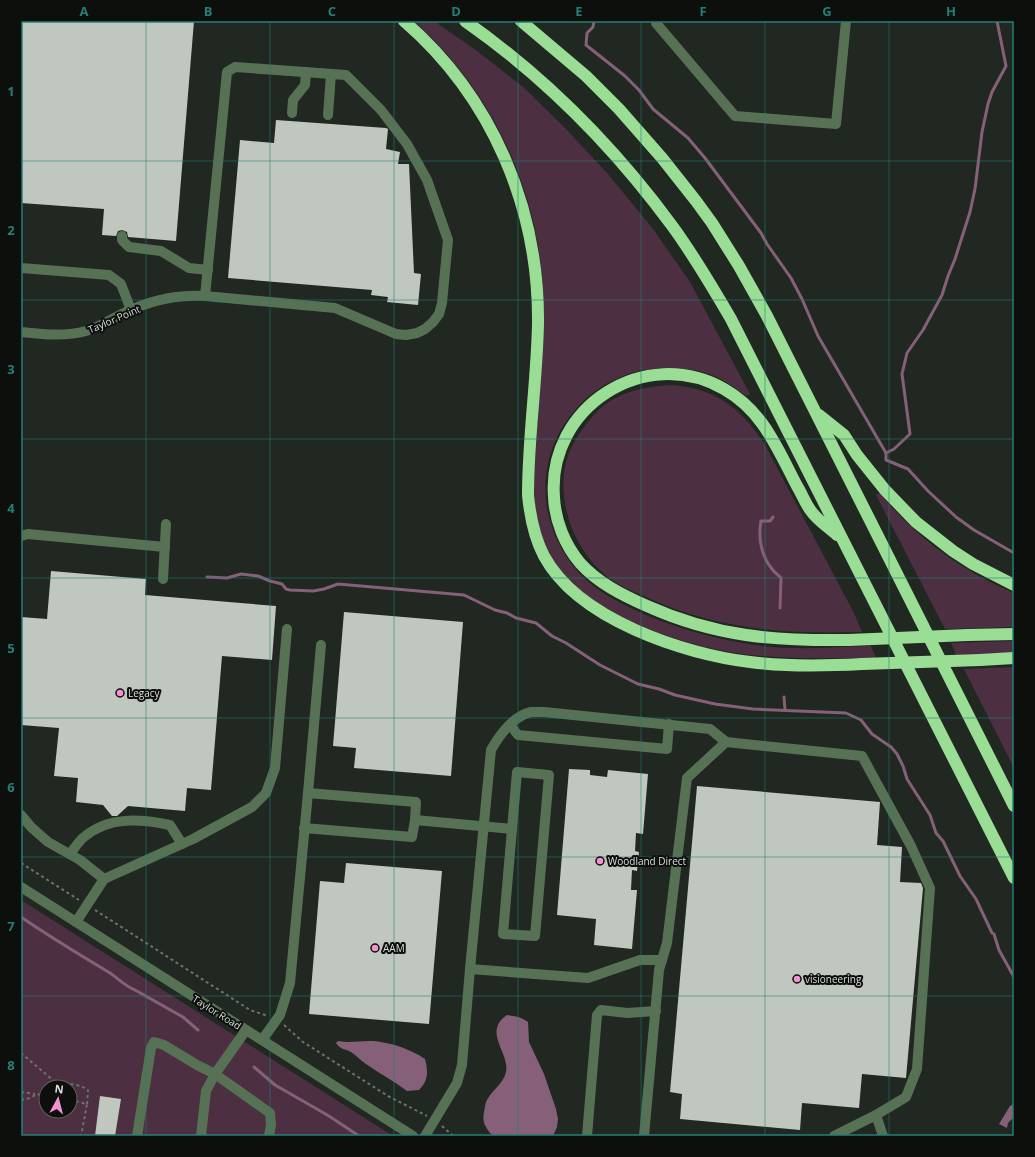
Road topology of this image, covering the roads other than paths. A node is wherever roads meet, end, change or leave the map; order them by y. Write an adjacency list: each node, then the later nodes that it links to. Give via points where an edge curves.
1 (404, 21): 26 (highway, bridge, via 443,60 467,91 494,135 514,180 528,228 536,276 538,324 529,510 544,556 573,592 599,611 639,631 680,646 750,662 799,666)
2 (465, 21): 19 (highway, via 509,54 566,104 629,170 673,228 731,319)
3 (521, 21): 16 (highway, via 586,76 619,109 696,201 743,273)
4 (656, 21): 5 (street, via 735,116 836,124)
5 (846, 21)
6 (306, 72): 7 (street, Taylor Point); 8 (street, via 305,85 293,100); 12 (street, Taylor Point, via 236,67 227,72)
7 (331, 74): 9 (street); 13 (street, Taylor Point, via 346,75 381,110 407,144 427,180 448,240 439,314 425,329 406,335 396,334 335,308)
8 (292, 113)
9 (328, 115)
10 (122, 236): 12 (street, via 122,240 129,247 161,251 189,268)
11 (21, 268): 14 (street, via 110,275 121,284)
12 (208, 270): 13 (street)
13 (205, 296): 14 (street, Taylor Point, via 166,298)
14 (131, 310): 15 (street, Taylor Point, via 86,331 62,335)
15 (21, 332)
16 (816, 413): 22 (highway, via 844,435 884,490 916,522 973,564); 31 (highway)
17 (166, 524): 20 (street)
18 (21, 536): 20 (street, via 28,534)
19 (843, 541): 24 (highway, bridge, via 811,511 768,431 755,413 734,394 694,377 646,376 616,386 581,414 565,437 556,464 554,506 561,531 579,561 589,572 614,590 661,612 718,630 809,641); 39 (highway)
20 (164, 547): 21 (street)
21 (162, 579)
22 (1014, 585)
23 (287, 629): 37 (street, via 275,768 266,793 252,807)
24 (1014, 634)
25 (321, 645): 30 (street)
26 (1014, 658)
27 (669, 724): 28 (street, via 530,712); 28 (street, via 667,749 518,735); 29 (street, via 710,729)
28 (510, 725): 34 (street, via 501,733 491,750)
29 (726, 742): 43 (street, via 687,778 667,943); 49 (street, via 862,756 911,846 930,888 917,1069 906,1097)
30 (308, 793): 33 (street, via 416,802); 35 (street)
31 (1014, 806)
32 (21, 815): 38 (street, via 48,842)
33 (415, 820): 34 (street); 35 (street, via 412,837)
34 (484, 826): 36 (street); 44 (street)
35 (304, 828): 47 (street, via 290,983 280,1015)
36 (512, 829): 36 (street, via 517,772 549,775 535,936 503,934)
37 (182, 844): 38 (street, via 170,825 126,820 104,824 83,837); 40 (street)
38 (70, 854): 40 (street)
39 (1014, 878)
40 (104, 879): 42 (street)
41 (21, 887): 42 (street, Taylor Road)
42 (76, 922): 46 (street, Taylor Road)
43 (662, 960): 44 (street, via 640,960 588,978); 45 (street)
44 (470, 969): 54 (street, via 462,1065 457,1083)
45 (656, 1011): 55 (street, via 627,1013 601,1010 597,1016); 56 (street)
46 (246, 1030): 47 (street, Taylor Road); 48 (street)
47 (262, 1040): 53 (street, Taylor Road)
48 (215, 1074): 50 (street, via 154,1042); 51 (street, via 206,1091); 52 (street, via 270,1113)
49 (876, 1116): 57 (street); 58 (street)
50 (137, 1136)
51 (201, 1136)
52 (269, 1136)
53 (413, 1136)
54 (425, 1136)
55 (587, 1136)
56 (644, 1136)
57 (834, 1136)
58 (883, 1136)

